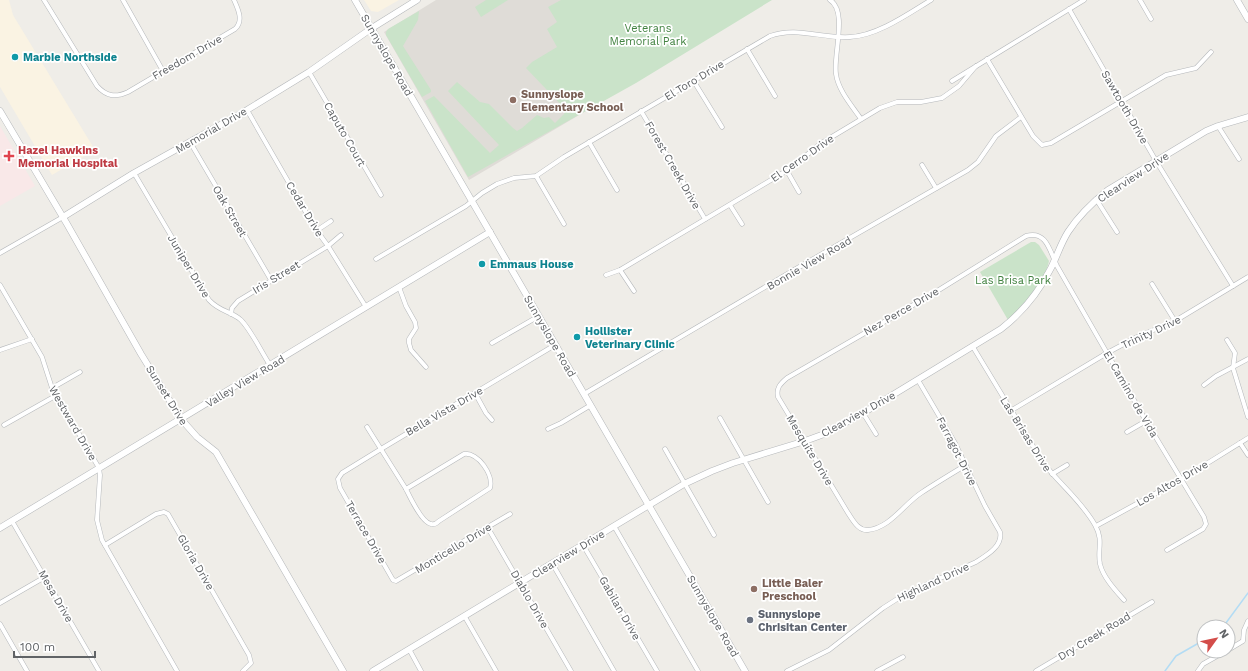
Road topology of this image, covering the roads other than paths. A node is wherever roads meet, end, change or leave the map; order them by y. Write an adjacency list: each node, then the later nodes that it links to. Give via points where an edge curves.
1 (44, 0): 20 (street, Freedom Drive, via 103,92 110,96 124,94)
2 (122, 0): 20 (street)
3 (234, 0): 20 (street, Freedom Drive, via 239,10 238,26)
4 (355, 0): 14 (street, Sunnyslope Road)
5 (417, 0): 14 (street, Memorial Drive)
6 (830, 0): 15 (street, via 837,8)
7 (931, 0): 15 (street, El Toro Drive, via 868,33)
8 (1084, 0): 11 (street, El Cerro Drive)
9 (1140, 0): 13 (street)
10 (1237, 0): 12 (street)
11 (1069, 9): 18 (street, El Cerro Drive); 25 (street, Sawtooth Drive)
12 (1248, 18)
13 (1151, 19)
14 (372, 28): 21 (street, Memorial Drive); 47 (street, Sunnyslope Road)
15 (838, 37): 16 (street, El Toro Drive, via 785,32 770,36); 31 (street, via 835,68 837,78)
16 (747, 49): 22 (street, El Toro Drive); 24 (street)
17 (1211, 52): 25 (street, via 1196,68 1170,73)
18 (987, 59): 19 (street, El Cerro Drive); 29 (street)
19 (976, 66): 23 (street, El Cerro Drive); 31 (street, El Cerro Drive, via 960,86 942,98 891,103)
20 (163, 71)
21 (309, 72): 26 (street, Memorial Drive); 45 (street, Caputo Court)
22 (693, 80): 28 (street, El Toro Drive); 33 (street)
23 (952, 80)
24 (775, 96)
25 (1122, 101): 29 (street, via 1051,143 1042,145); 37 (street, Sawtooth Drive)
26 (247, 110): 34 (street, Memorial Drive); 54 (street, Cedar Drive)
27 (0, 111): 49 (street, Sunset Drive)
28 (641, 111): 35 (street, El Toro Drive); 50 (street, Forest Creek Drive)
29 (1021, 117): 42 (street, Bonnie View Road, via 996,136 978,162)
30 (1248, 117): 32 (street, Clearview Drive)
31 (861, 119): 39 (street, El Cerro Drive, via 816,147)
32 (1218, 126): 36 (street); 37 (street, Clearview Drive)
33 (722, 127)
34 (190, 142): 40 (street, Memorial Drive); 66 (street, Oak Street)
35 (589, 142): 41 (street, El Toro Drive); 43 (street)
36 (1238, 159)
37 (1156, 161): 46 (street, Clearview Drive); 69 (street, Sawtooth Drive)
38 (922, 165): 42 (street)
39 (787, 171): 44 (street); 48 (street, El Cerro Drive)
40 (134, 173): 49 (street, Memorial Drive); 73 (street, Juniper Drive, via 209,300 219,309)
41 (536, 176): 47 (street, El Toro Drive, via 506,180 491,187); 52 (street)
42 (936, 188): 93 (street, Bonnie View Road)
43 (617, 190)
44 (799, 192)
45 (381, 195)
46 (1096, 199): 56 (street); 62 (street, Clearview Drive, via 1068,233)
47 (471, 202): 55 (street, Sunnyslope Road); 61 (street, El Toro Drive)
48 (730, 205): 50 (street, El Cerro Drive); 53 (street)
49 (63, 217): 60 (street, Memorial Drive); 100 (street, Sunset Drive)
50 (705, 219): 63 (street, El Cerro Drive)
51 (331, 221): 54 (street)
52 (564, 224)
53 (742, 224)
54 (316, 231): 59 (street, Cedar Drive)
55 (490, 232): 70 (street, Valley View Road); 74 (street, Sunnyslope Road)
56 (1117, 232)
57 (341, 235): 59 (street, Iris Street)
58 (1025, 237): 62 (street, El Camino de Vida, via 1041,237 1046,242); 90 (street, Nez Perce Drive, via 787,378)
59 (328, 246): 66 (street, Iris Street); 72 (street, Cedar Drive)
60 (0, 253)
61 (376, 258)
62 (1054, 261): 80 (street, Clearview Drive, via 1036,294 1019,314); 82 (street, El Camino de Vida)
63 (620, 270): 64 (street, El Cerro Drive); 71 (street)
64 (606, 274)
65 (1248, 277): 69 (street, Trinity Drive)
66 (271, 280): 73 (street, Iris Street, via 238,300)
67 (1152, 284): 75 (street)
68 (0, 286): 76 (street, Westward Drive)
69 (1233, 286): 75 (street, Trinity Drive)
70 (399, 287): 72 (street, Valley View Road); 85 (street, via 415,322 416,328 409,339 411,350)
71 (634, 291)
72 (366, 307): 84 (street, Valley View Road)
73 (231, 314): 84 (street, Juniper Drive, via 245,324)
74 (539, 316): 78 (street); 79 (street, Sunnyslope Road)
75 (1175, 321): 82 (street, Trinity Drive, via 1138,336)
76 (32, 339): 81 (street); 91 (street, Westward Drive, via 42,357)
77 (1227, 340): 86 (street, via 1235,353)
78 (492, 343)
79 (555, 345): 92 (street, Bella Vista Drive); 93 (street, Sunnyslope Road)
80 (973, 347): 88 (street, Clearview Drive); 96 (street, Las Brisas Drive)
81 (0, 350)
82 (1107, 353): 96 (street, Trinity Drive); 102 (street, El Camino de Vida)
83 (1248, 359): 86 (street)
84 (270, 365): 100 (street, Valley View Road)
85 (426, 367)
86 (1233, 368): 89 (street); 98 (street)
87 (80, 372): 91 (street)
88 (918, 380): 97 (street, Clearview Drive); 115 (street, Farragot Drive)
89 (1204, 384)
90 (779, 386): 109 (street, Mesquite Drive, via 778,397)
91 (52, 388): 94 (street, Westward Drive)
92 (475, 393): 101 (street); 111 (street, Bella Vista Drive)
93 (584, 394): 95 (street, Sunnyslope Road)
94 (56, 395): 103 (street); 117 (street, Westward Drive)
95 (591, 405): 105 (street); 124 (street, Sunnyslope Road)
96 (1012, 410): 118 (street, Las Brisas Drive)
97 (863, 413): 107 (street); 109 (street, Clearview Drive, via 827,433)
98 (1248, 417)
99 (720, 418): 114 (street)
100 (181, 419): 117 (street, Valley View Road); 154 (street, Sunset Drive, via 197,437 216,452)
101 (492, 420)
102 (1146, 421): 106 (street); 119 (street, El Camino de Vida)
103 (4, 425)
104 (367, 427): 111 (street)
105 (548, 429)
106 (1128, 432)
107 (876, 434)
108 (1248, 438): 110 (street, Los Altos Drive)
109 (805, 441): 114 (street, Clearview Drive); 115 (street, Mesquite Drive, via 848,513 861,529 873,529 889,521 921,493)
110 (1240, 443): 113 (street); 119 (street, Los Altos Drive)
111 (381, 449): 120 (street, Bella Vista Drive, via 342,473); 122 (street)
112 (665, 449): 121 (street)
113 (1248, 455)
114 (743, 460): 121 (street, Clearview Drive); 123 (street)
115 (966, 465): 127 (street, Farragot Drive)
116 (1067, 465): 118 (street)
117 (99, 468): 126 (street, Valley View Road); 134 (street, Westward Drive, via 97,520)
118 (1052, 474): 129 (street, Las Brisas Drive, via 1079,502)
119 (1182, 479): 129 (street, Los Altos Drive); 135 (street, El Camino de Vida, via 1206,524 1201,531)
120 (337, 481): 138 (street, Terrace Drive, via 393,580)
121 (684, 484): 124 (street, Clearview Drive); 132 (street)
122 (406, 489): 122 (street, via 424,521 430,524 489,490 491,484 478,459 467,453)
123 (768, 502)
124 (649, 505): 128 (street, Clearview Drive); 162 (street, Sunnyslope Road)
125 (510, 514): 131 (street, Monticello Drive)
126 (12, 521): 130 (street, Valley View Road); 137 (street, Mesa Drive)
127 (996, 524): 163 (street, Highland Drive, via 1001,536 1000,542 983,558 905,594 829,650)
128 (614, 526): 133 (street, Clearview Drive); 161 (street)
129 (1096, 526): 140 (street, Las Brisas Drive, via 1100,539 1102,570)
130 (0, 528)
131 (488, 528): 138 (street, Monticello Drive); 139 (street, Diablo Drive)
132 (714, 535)
133 (583, 544): 136 (street, Clearview Drive); 160 (street, Gabilan Drive)
134 (105, 545): 152 (street, Westward Drive); 153 (street, Gloria Drive, via 156,514 168,514 249,655 251,663)
135 (1167, 550)
136 (552, 563): 139 (street, Clearview Drive); 159 (street)
137 (45, 577): 142 (street); 151 (street, Mesa Drive)
138 (396, 581)
139 (520, 583): 143 (street, Clearview Drive); 158 (street, Diablo Drive)
140 (1124, 600)
141 (1152, 602): 165 (street, Dry Creek Road)
142 (0, 603)
143 (465, 617): 147 (street, Clearview Drive); 157 (street)
144 (1248, 621): 146 (street, via 1243,641)
145 (0, 624): 150 (street)
146 (1236, 645)
147 (408, 649): 155 (street, Clearview Drive); 156 (street)
148 (903, 657): 164 (street)
149 (1212, 659): 166 (street)
150 (27, 671)
151 (100, 671)
152 (177, 671)
153 (243, 671)
154 (343, 671)
155 (373, 671)
156 (421, 671)
157 (496, 671)
158 (572, 671)
159 (614, 671)
160 (657, 671)
161 (698, 671)
162 (745, 671)
163 (787, 671)
164 (877, 671)
165 (1036, 671)
166 (1198, 671)

